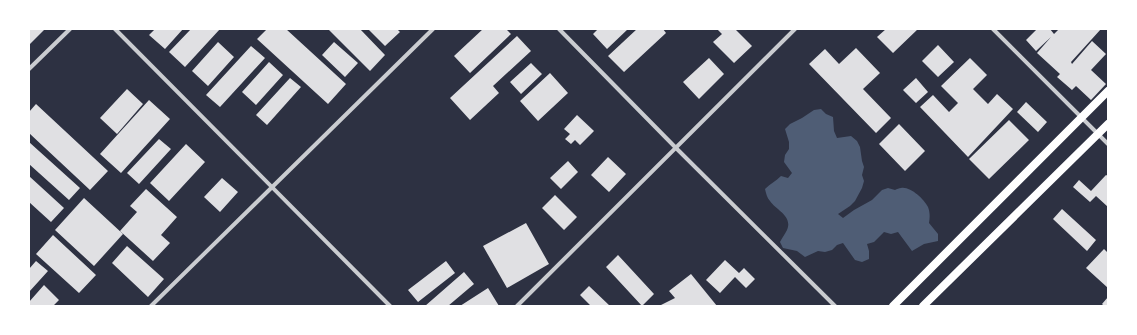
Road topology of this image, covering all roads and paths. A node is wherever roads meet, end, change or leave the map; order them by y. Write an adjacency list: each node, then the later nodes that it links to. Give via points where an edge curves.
1 (70, 29): 7 (street)
2 (115, 29): 14 (street)
3 (432, 29): 14 (street)
4 (559, 29): 13 (street)
5 (795, 29): 13 (street)
6 (993, 29): 9 (street)
7 (29, 69)
8 (1108, 91): 9 (main road)
9 (1081, 117): 11 (street); 19 (main road)
10 (1108, 124): 11 (main road)
11 (1097, 133): 12 (street); 20 (main road)
12 (1108, 144)
13 (676, 148): 17 (street); 18 (street)
14 (272, 187): 15 (street); 16 (street)
15 (151, 306)
16 (390, 306)
17 (517, 306)
18 (835, 306)
19 (893, 306)
20 (923, 306)

